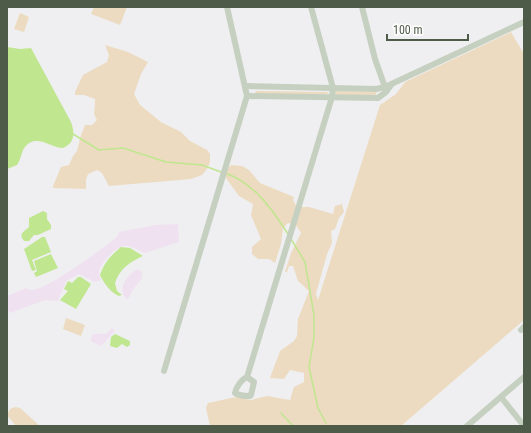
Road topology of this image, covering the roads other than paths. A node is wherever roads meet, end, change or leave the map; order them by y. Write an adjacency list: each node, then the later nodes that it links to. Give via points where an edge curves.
1 (227, 7): 5 (street)
2 (311, 7): 6 (street)
3 (362, 7): 7 (street, via 374,59)
4 (524, 22): 7 (street)
5 (246, 86): 6 (street); 8 (street)
6 (332, 88): 7 (street); 9 (street)
7 (387, 88): 9 (street, via 378,98)
8 (247, 96): 9 (street); 10 (street)
9 (332, 97): 11 (street)
10 (164, 371)
11 (247, 377)
12 (524, 377): 13 (street)
13 (500, 397): 14 (street); 15 (street)
14 (467, 426)
15 (524, 426)

